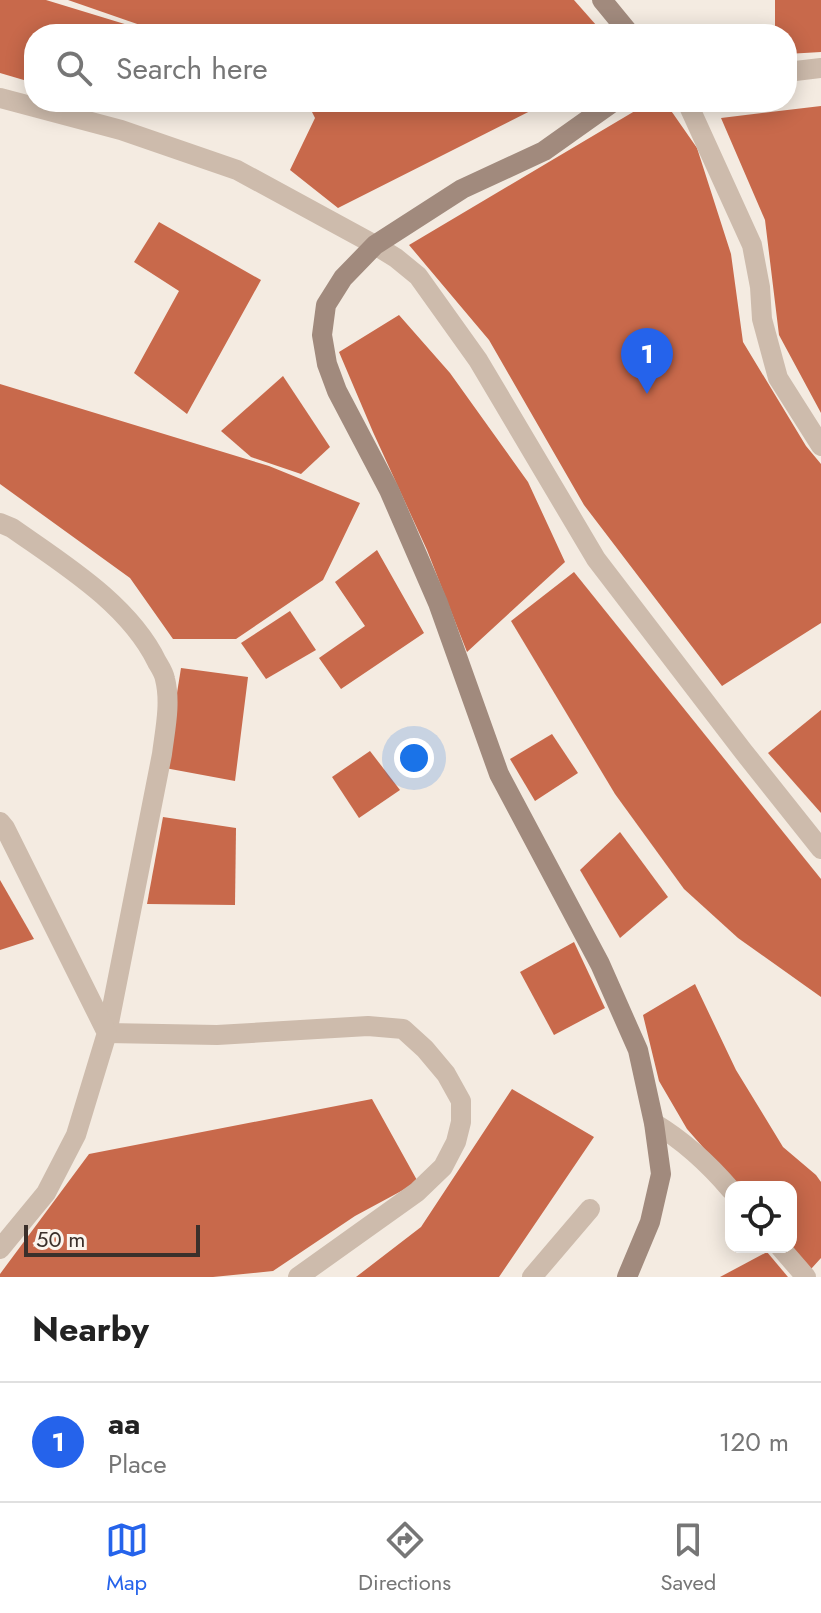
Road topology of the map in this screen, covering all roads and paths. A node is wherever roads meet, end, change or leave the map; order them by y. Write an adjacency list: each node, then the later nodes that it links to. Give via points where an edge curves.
1 (602, 0): 2 (street)
2 (622, 24)
3 (821, 68): 4 (street)
4 (797, 71)
5 (0, 98): 6 (street)
6 (24, 104)
7 (53, 112): 10 (street, via 237,170)
8 (599, 112): 10 (street, via 544,151 462,189)
9 (692, 112): 11 (street, via 752,245 762,319 778,378)
10 (375, 245): 14 (street, via 418,276 478,360 596,559); 16 (street, via 326,305 322,335 327,364 438,603 499,774 600,964 638,1050)
11 (821, 446)
12 (0, 523): 15 (street, via 87,581 150,647 165,678 168,710 162,754)
13 (2, 827): 15 (street)
14 (821, 849)
15 (107, 1033): 19 (street, via 76,1135 46,1193); 21 (street, via 403,1029 446,1074 461,1101 461,1122 443,1167 417,1192)
16 (654, 1123): 17 (street, via 691,1148); 23 (street, via 661,1174 650,1222)
17 (725, 1184)
18 (590, 1209): 22 (street)
19 (0, 1249)
20 (785, 1253): 24 (street)
21 (298, 1277)
22 (532, 1277)
23 (627, 1277)
24 (806, 1277)

